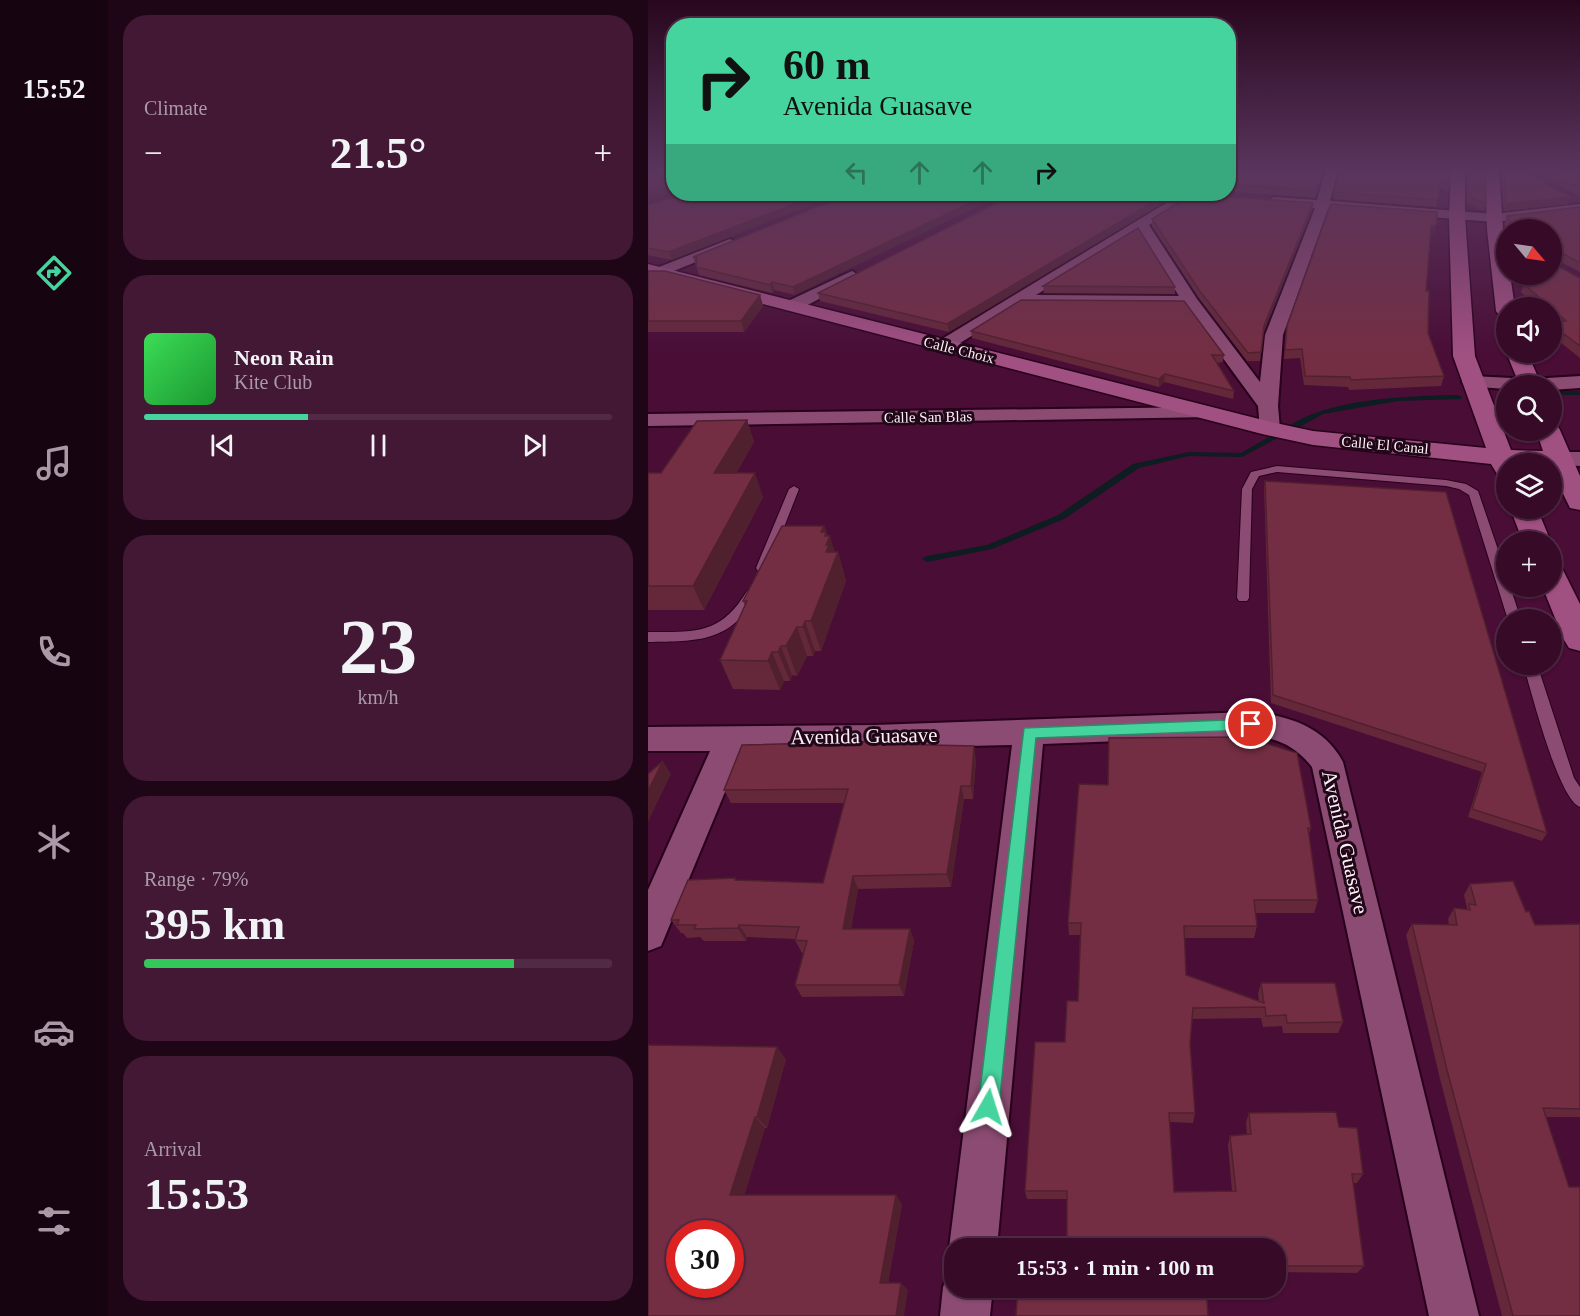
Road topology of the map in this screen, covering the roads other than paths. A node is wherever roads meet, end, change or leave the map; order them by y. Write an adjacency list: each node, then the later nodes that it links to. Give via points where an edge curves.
1 (1129, 231): 8 (street)
2 (1146, 231): 9 (street)
3 (1313, 231): 17 (street, via 1274,335)
4 (1458, 231): 12 (street, via 1461,330)
5 (746, 237): 7 (street)
6 (867, 269): 10 (street)
7 (653, 270): 10 (street, Calle Choix)
8 (1018, 300): 9 (street); 11 (street)
9 (1190, 301): 17 (street)
10 (792, 306): 11 (street, Calle Choix)
11 (943, 346): 16 (street, Calle Choix)
12 (1472, 381): 14 (street); 20 (street)
13 (1580, 382): 15 (street)
14 (1496, 383)
15 (1562, 383)
16 (1207, 413): 17 (street, Calle Choix); 18 (street, Calle San Blas)
17 (1269, 418): 22 (street, Calle El Canal, via 1312,438)
18 (652, 425)
19 (1556, 441): 21 (street)
20 (1499, 453)
21 (1569, 459): 24 (street)
22 (1496, 462)
23 (794, 489): 28 (lane, via 746,606 724,627 698,636)
24 (1580, 502)
25 (1561, 597): 29 (street)
26 (1243, 598): 27 (lane, via 1247,489 1255,474 1277,469 1462,486 1474,493)
27 (1511, 609)
28 (648, 637)
29 (1580, 640)
30 (1534, 675): 34 (lane, via 1567,780)
31 (1029, 732): 33 (street, Avenida Guasave); 36 (street); 39 (street, Avenida Guasave, via 1273,725 1305,739 1327,762)
32 (648, 739): 33 (street, Avenida Guasave)
33 (731, 740): 35 (street)
34 (1580, 800)
35 (648, 933)
36 (974, 1238)
37 (967, 1298): 38 (street)
38 (965, 1316)
39 (1454, 1316)

